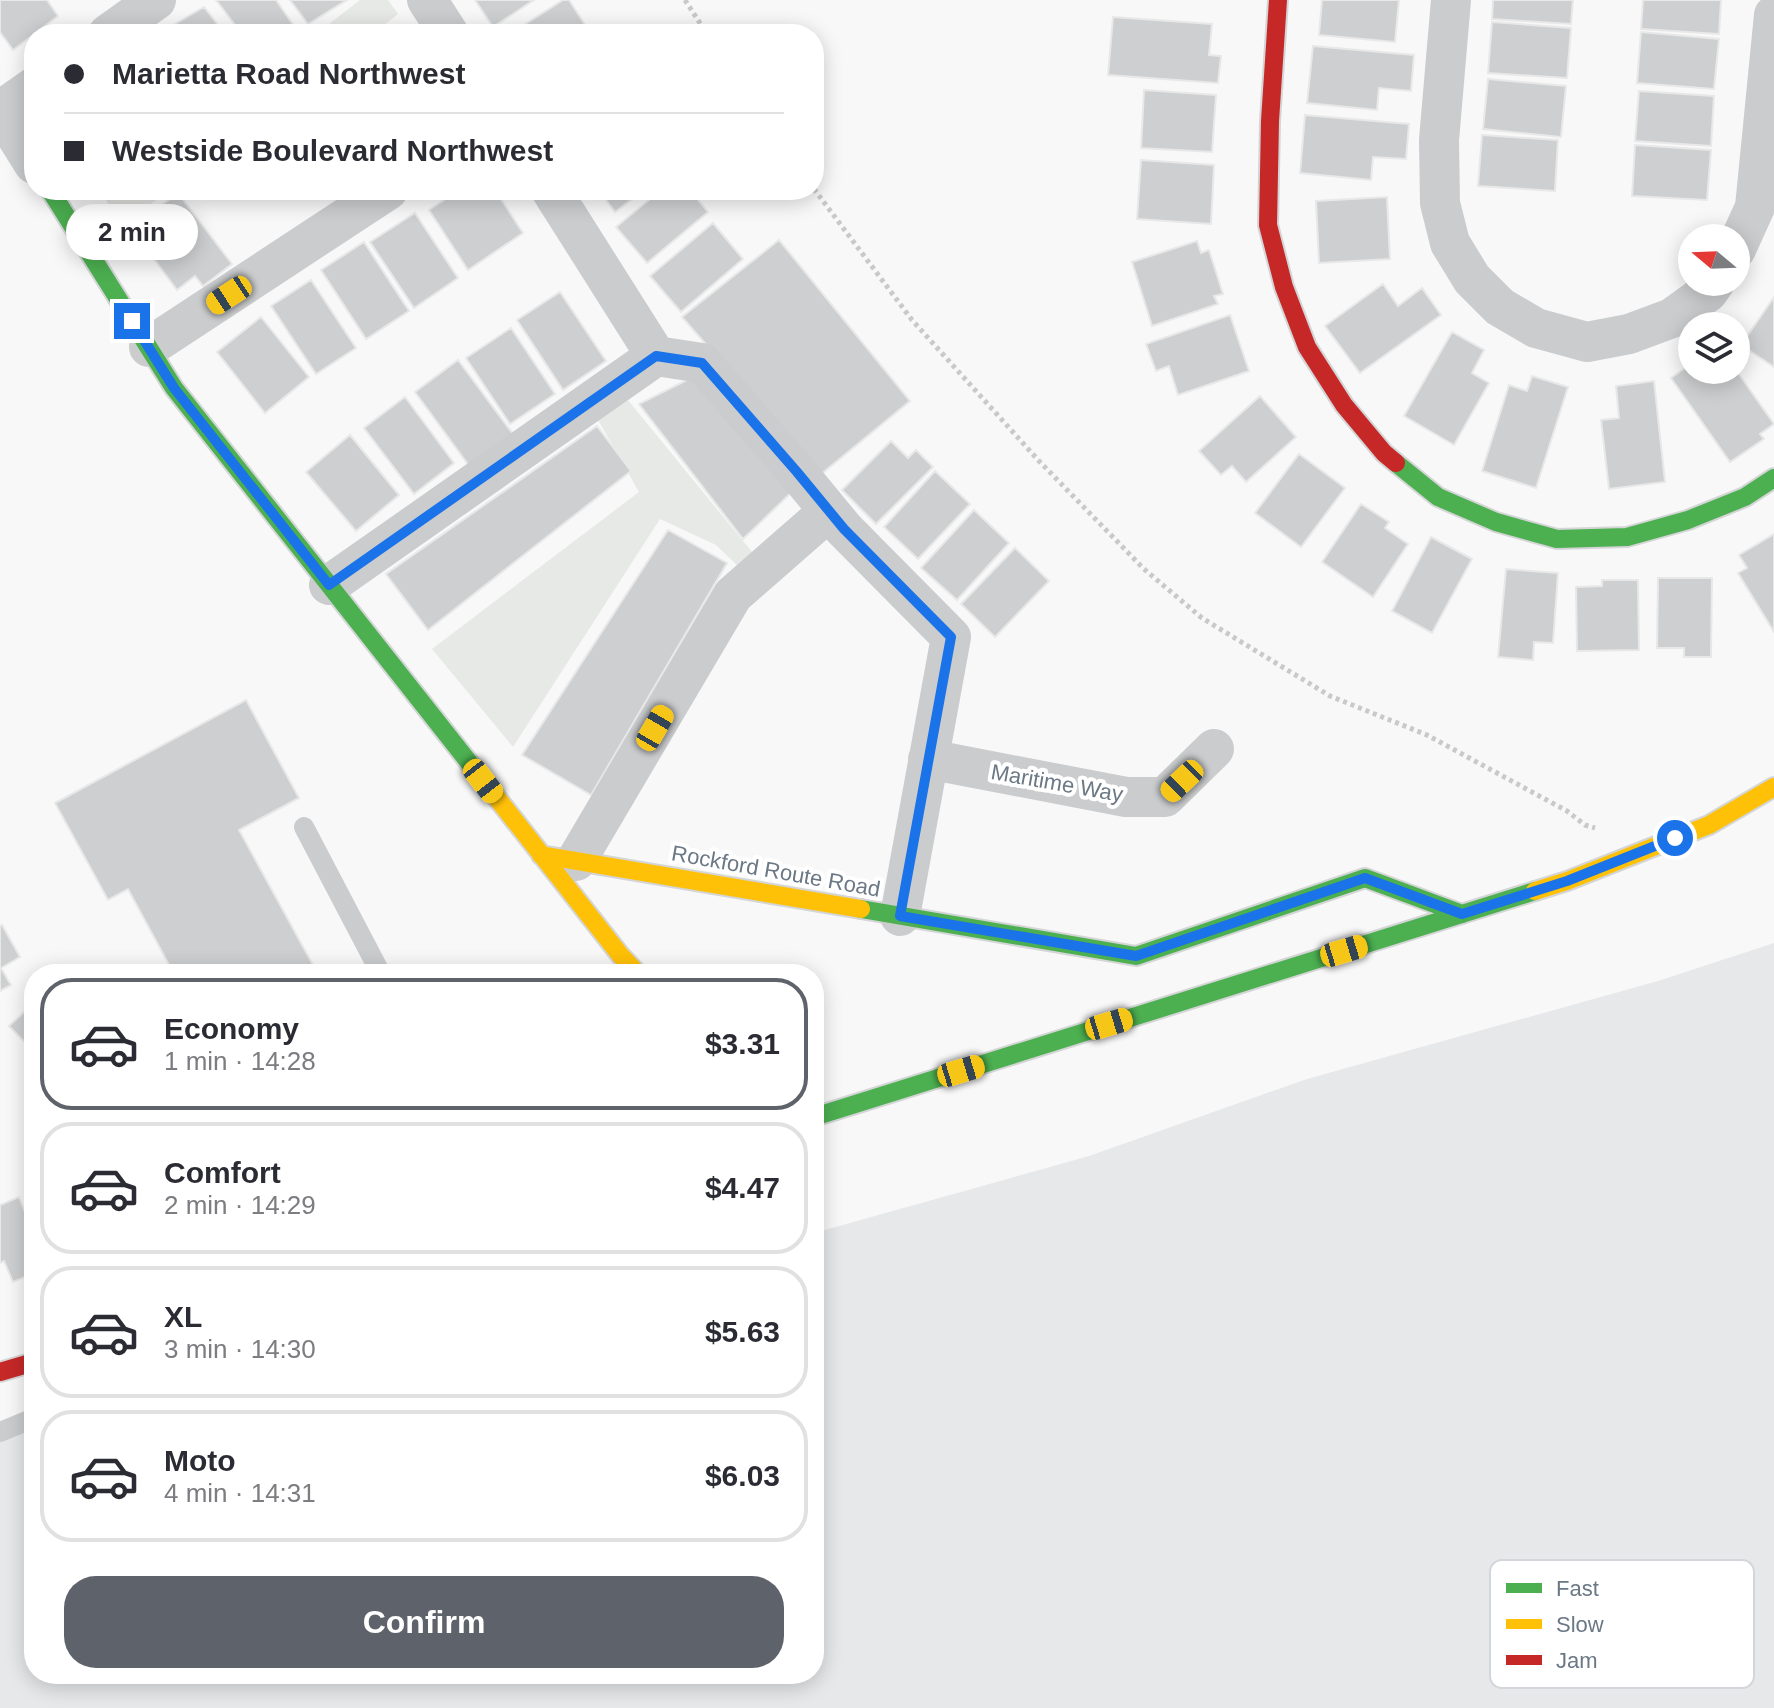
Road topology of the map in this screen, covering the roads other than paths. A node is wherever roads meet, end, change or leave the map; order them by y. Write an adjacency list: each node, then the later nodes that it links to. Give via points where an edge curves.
1 (156, 0): 6 (street)
2 (427, 0): 7 (street)
3 (1278, 0): 18 (street, via 1268,225 1307,347 1344,405 1384,453 1438,497 1496,522 1557,539 1627,537 1745,497)
4 (1451, 0): 15 (street, via 1439,140 1440,203 1450,243 1472,279 1500,307 1536,328 1587,342 1672,318)
5 (1774, 15): 14 (street, via 1755,207)
6 (122, 24)
7 (443, 24)
8 (24, 94): 9 (street)
9 (0, 110): 10 (street)
10 (24, 148)
11 (56, 200): 16 (street)
12 (373, 200): 16 (street)
13 (557, 200): 17 (street)
14 (1747, 224)
15 (1702, 296)
16 (149, 347): 20 (street, via 174,388)
17 (656, 356): 19 (street, via 702,363); 20 (street)
18 (1774, 478)
19 (829, 511): 22 (street, via 951,637); 25 (street, via 733,595)
20 (329, 585): 25 (street)
21 (1214, 749): 22 (street, Maritime Way, via 1165,797 1126,797)
22 (928, 759): 27 (street)
23 (1774, 787): 26 (street, via 1709,825 1567,881)
24 (304, 827): 28 (lane)
25 (559, 858): 27 (street, Rockford Route Road); 29 (street)
26 (1462, 914): 27 (street, Rockford Route Road, via 1365,878 1136,956); 30 (street)
27 (900, 916)
28 (376, 964)
29 (629, 964)
30 (824, 1114)
31 (24, 1365): 32 (street)
32 (0, 1372)
33 (24, 1422): 34 (lane)
34 (0, 1432)

